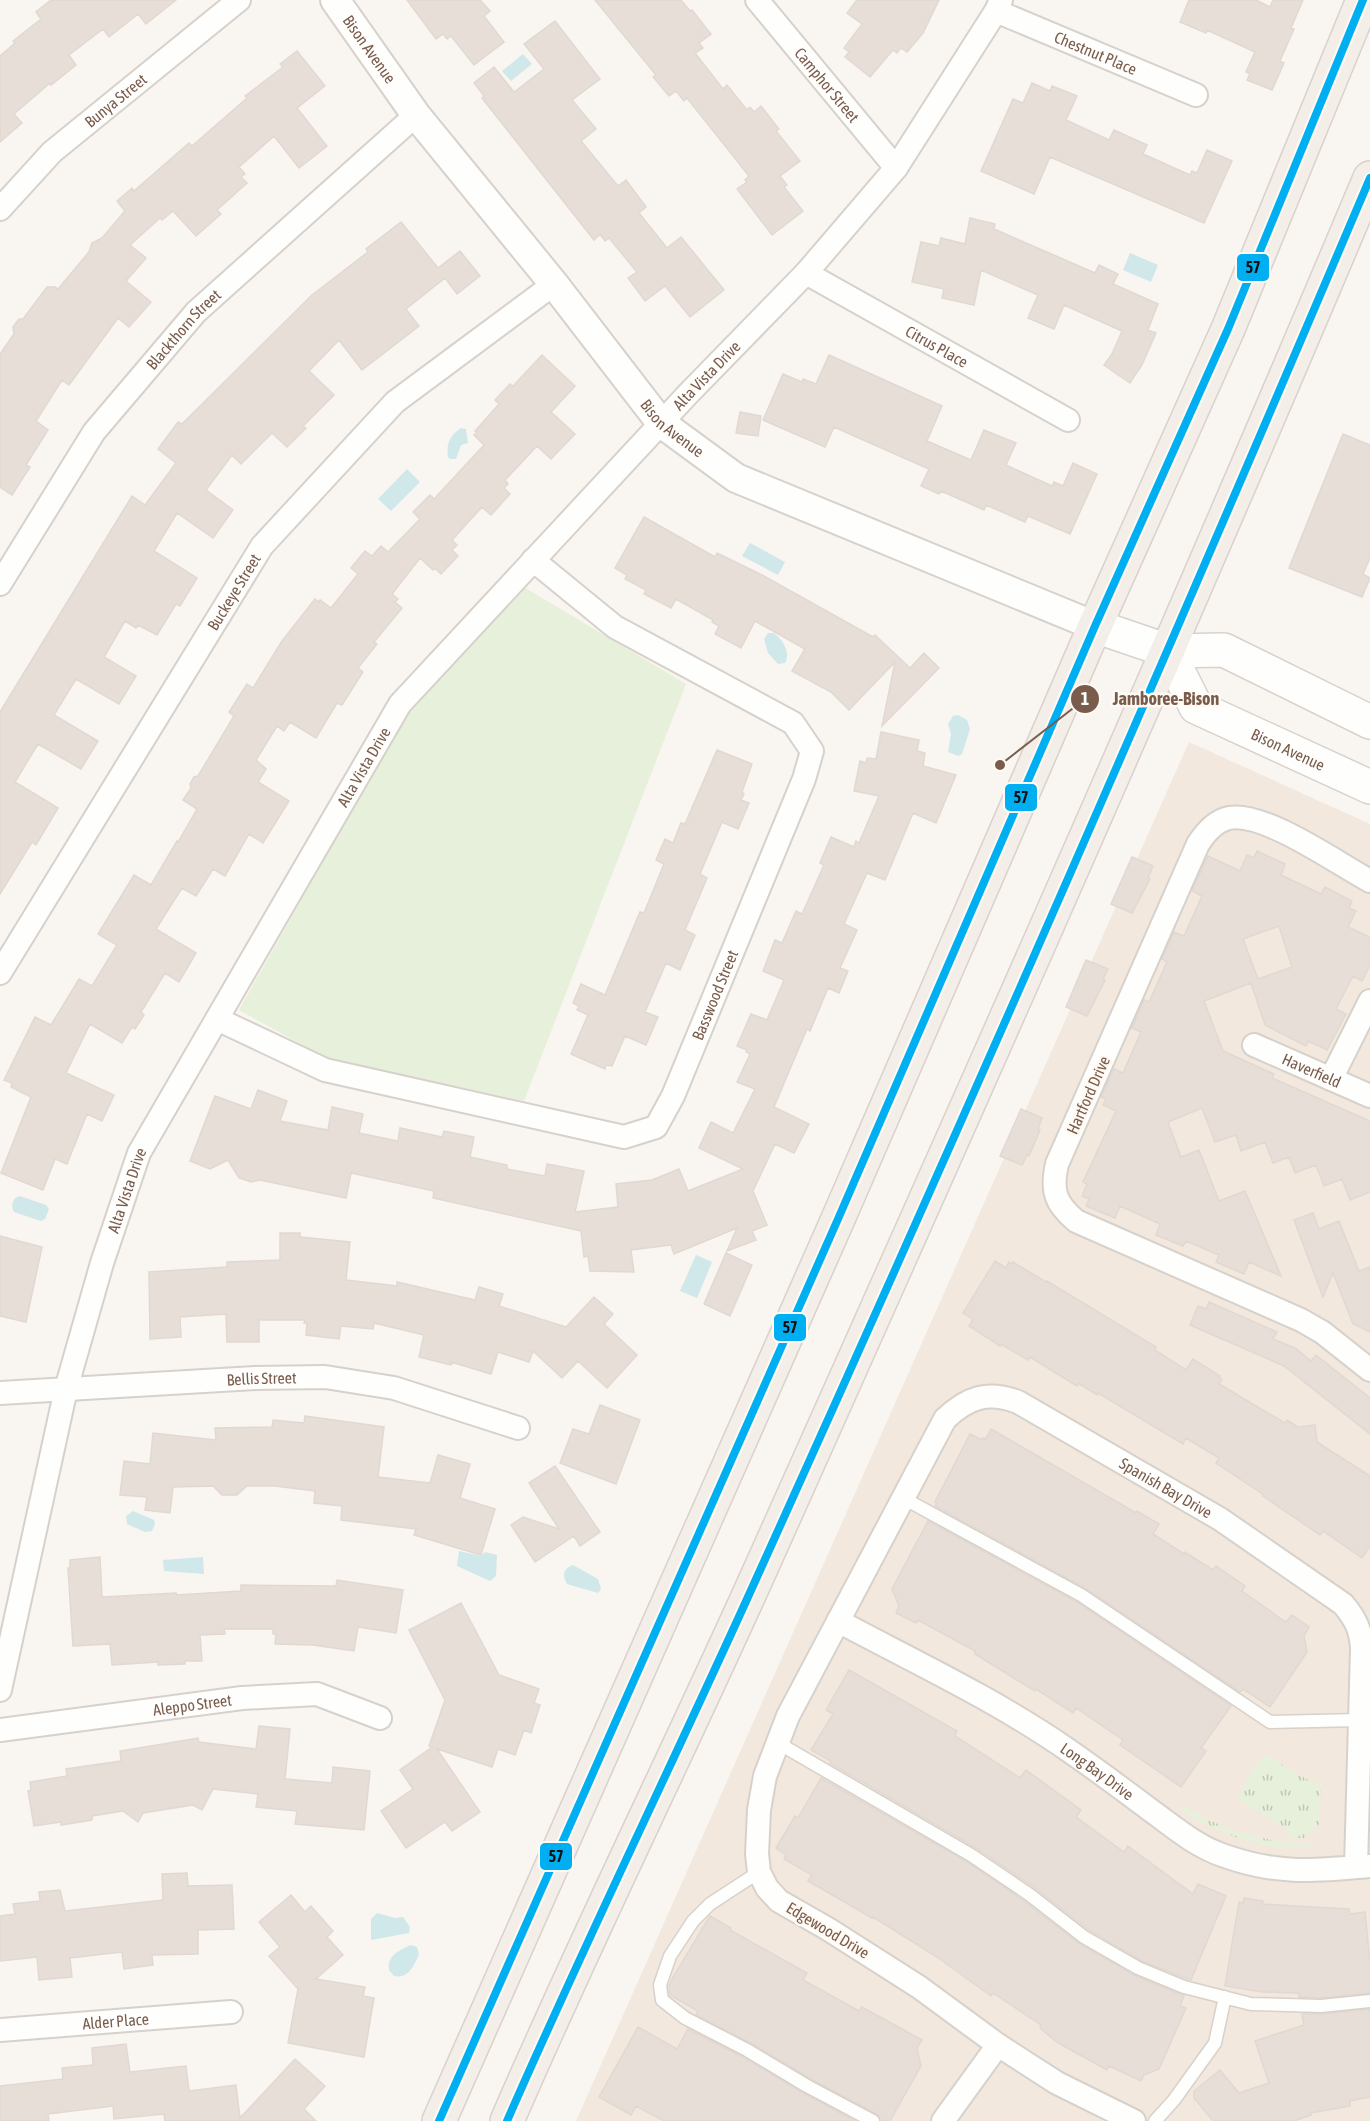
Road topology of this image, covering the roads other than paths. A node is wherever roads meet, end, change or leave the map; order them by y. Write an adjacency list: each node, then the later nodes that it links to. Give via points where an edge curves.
1 (239, 0): 10 (street, Bunya Street, via 52,153)
2 (335, 0): 7 (street, Bison Avenue)
3 (757, 0): 8 (street, Camphor Street)
4 (1363, 0): 17 (main road, via 1228,329)
5 (998, 6): 6 (street, Chestnut Place); 8 (street, Alta Vista Drive)
6 (1196, 95)
7 (416, 115): 12 (street, Bison Avenue); 16 (street, Blackthorn Street, via 196,312 94,432)
8 (896, 168): 11 (street, Alta Vista Drive)
9 (1370, 178): 18 (main road)
10 (0, 208)
11 (806, 273): 13 (street, Citrus Place); 14 (street, Alta Vista Drive)
12 (554, 284): 14 (street, Bison Avenue); 22 (street, Buckeye Street, via 395,402 262,546)
13 (1068, 420)
14 (661, 423): 15 (street, Alta Vista Drive); 17 (street, Bison Avenue, via 736,478)
15 (533, 560): 24 (street, Alta Vista Drive, via 400,704); 24 (street, Basswood Street, via 615,627 793,723 812,751 692,1053 656,1127 624,1137 325,1070)
16 (0, 584)
17 (1095, 626): 18 (main road, Bison Avenue); 47 (main road)
18 (1167, 651): 19 (main road, Bison Avenue, via 1224,650); 20 (main road, Bison Avenue, via 1196,707); 48 (main road, via 754,1583)
19 (1370, 722)
20 (1370, 787)
21 (1370, 881): 28 (street, Hartford Drive, via 1309,845 1248,818 1229,818 1204,834 1054,1180 1056,1196 1064,1211 1076,1221 1300,1320 1322,1332)
22 (0, 973)
23 (1370, 1001): 26 (street)
24 (217, 1019): 29 (street, Alta Vista Drive, via 139,1153)
25 (1254, 1045): 26 (street, Haverfield)
26 (1331, 1079): 27 (street, Haverfield)
27 (1370, 1096)
28 (1370, 1370)
29 (66, 1389): 30 (street, Bellis Street); 31 (street, Bellis Street, via 325,1377 394,1388); 34 (street, Alta Vista Drive)
30 (0, 1393)
31 (518, 1428)
32 (903, 1498): 33 (street, Spanish Bay Drive); 36 (lane, via 1081,1596 1270,1722); 36 (street, Spanish Bay Drive, via 945,1419 958,1406 989,1396 1018,1402 1220,1519 1343,1604 1361,1634)
33 (838, 1621): 38 (street, Edgewood Drive); 39 (street, Long Bay Drive, via 1010,1713 1067,1749 1188,1838 1219,1854 1291,1871)
34 (0, 1690)
35 (380, 1718): 37 (street, Aleppo Street, via 317,1694 242,1698)
36 (1360, 1720): 39 (street, Spanish Bay Drive)
37 (0, 1730)
38 (778, 1743): 40 (street, Edgewood Drive, via 765,1776 759,1810); 41 (lane, via 971,1855 1084,1937 1138,1968 1184,1987)
39 (1363, 1866)
40 (759, 1872): 45 (street, Edgewood Drive, via 766,1888 779,1901 919,1987); 49 (lane, via 710,1904 693,1922 670,1956 660,1985 662,2000 685,2018)
41 (1225, 1997): 42 (lane, via 1251,2004 1322,2006); 51 (lane, via 1215,2043)
42 (1370, 2001)
43 (231, 2012): 44 (street, Alder Place)
44 (0, 2030)
45 (998, 2045): 46 (street, Edgewood Drive); 50 (street)
46 (1124, 2119)
47 (439, 2121)
48 (507, 2121)
49 (873, 2121)
50 (942, 2121)
51 (1155, 2121)

